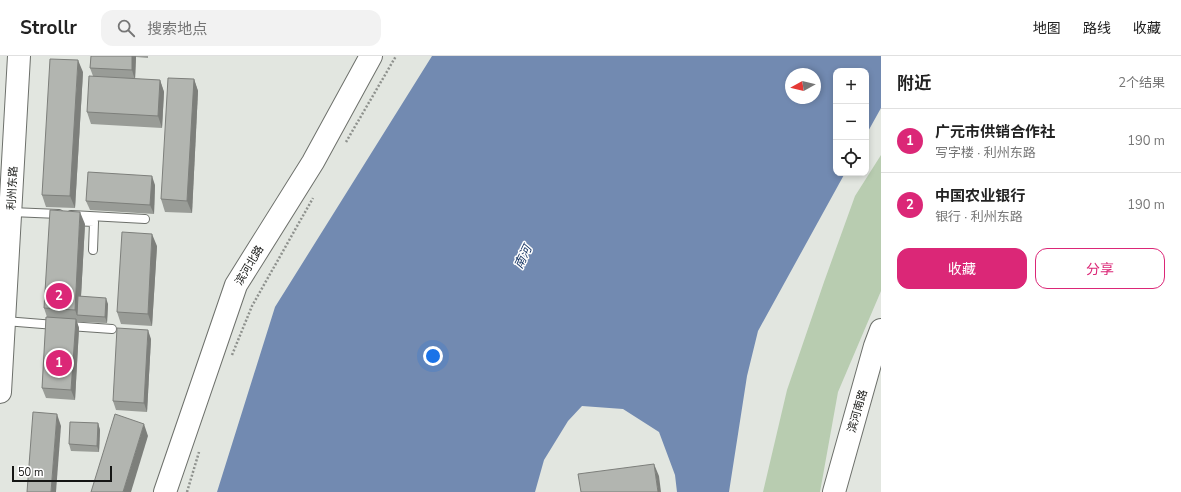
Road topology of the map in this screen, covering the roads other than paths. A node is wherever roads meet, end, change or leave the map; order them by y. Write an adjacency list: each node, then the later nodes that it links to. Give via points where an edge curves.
1 (19, 56): 3 (main road, 利州东路)
2 (371, 56): 10 (main road, 滨河北路, via 313,162 236,285)
3 (10, 214): 4 (lane); 5 (lane, via 94,222); 6 (main road, 利州东路)
4 (145, 219)
5 (93, 250)
6 (4, 321): 7 (lane); 9 (main road, 利州东路)
7 (112, 329)
8 (881, 330): 11 (main road, 滨河南路)
9 (0, 392)
10 (165, 492)
11 (834, 492)

